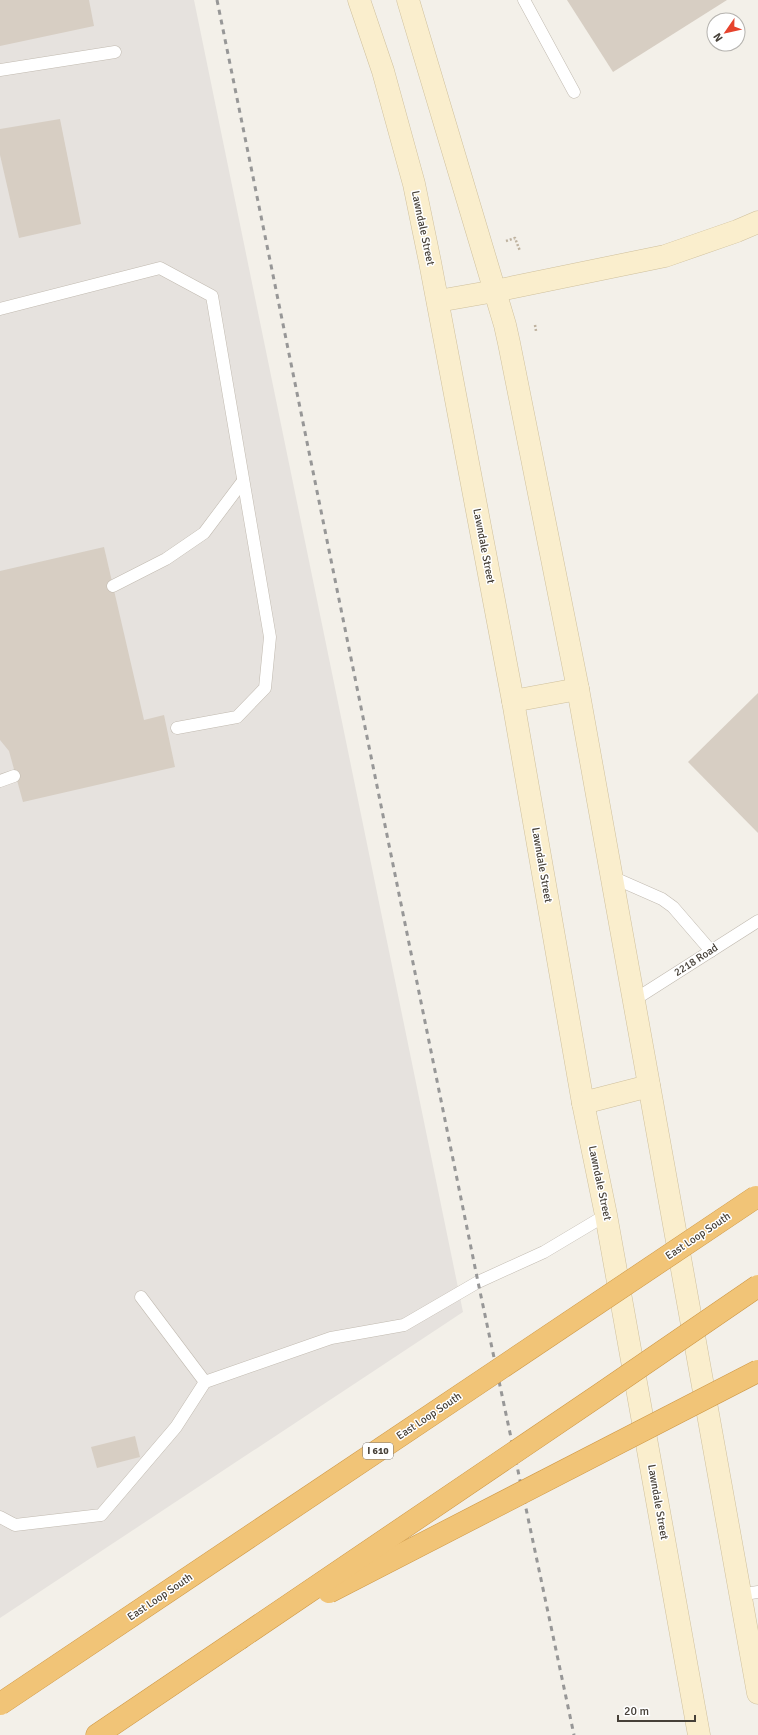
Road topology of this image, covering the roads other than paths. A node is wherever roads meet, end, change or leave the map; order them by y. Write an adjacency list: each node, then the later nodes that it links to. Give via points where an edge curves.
1 (359, 0): 9 (main road, Lawndale Street, via 383,71 414,184)
2 (408, 0): 8 (main road)
3 (524, 0): 6 (lane)
4 (115, 52): 5 (lane)
5 (0, 70)
6 (574, 92)
7 (758, 222): 8 (main road, via 665,256)
8 (495, 291): 9 (main road); 13 (main road, via 509,343)
9 (438, 301): 14 (main road, Lawndale Street)
10 (0, 309): 11 (lane, via 160,268 212,296)
11 (243, 481): 12 (lane, via 204,533 166,559); 15 (lane, via 270,637 265,688 237,717)
12 (113, 586)
13 (578, 689): 14 (main road); 18 (main road)
14 (513, 701): 23 (main road, Lawndale Street)
15 (177, 728)
16 (14, 776): 17 (lane)
17 (0, 781)
18 (612, 877): 20 (lane, via 662,898); 21 (main road)
19 (758, 920): 20 (lane, 2218 Road)
20 (712, 951): 21 (lane, 2218 Road)
21 (634, 1000): 22 (main road)
22 (650, 1086): 23 (main road); 31 (main road)
23 (583, 1103): 25 (main road, Lawndale Street)
24 (757, 1196): 35 (highway, East Loop South / I 610, bridge)
25 (606, 1216): 29 (lane, via 544,1252 478,1282 404,1325 331,1338); 37 (main road, Lawndale Street)
26 (758, 1286): 32 (highway, bridge)
27 (141, 1297): 29 (lane)
28 (758, 1371): 32 (highway, bridge)
29 (205, 1382): 30 (lane, via 176,1427 102,1516 15,1525)
30 (0, 1518)
31 (749, 1593): 33 (main road)
32 (239, 1639): 36 (highway)
33 (754, 1655): 34 (main road)
34 (758, 1693)
35 (0, 1704)
36 (97, 1735)
37 (699, 1735)

